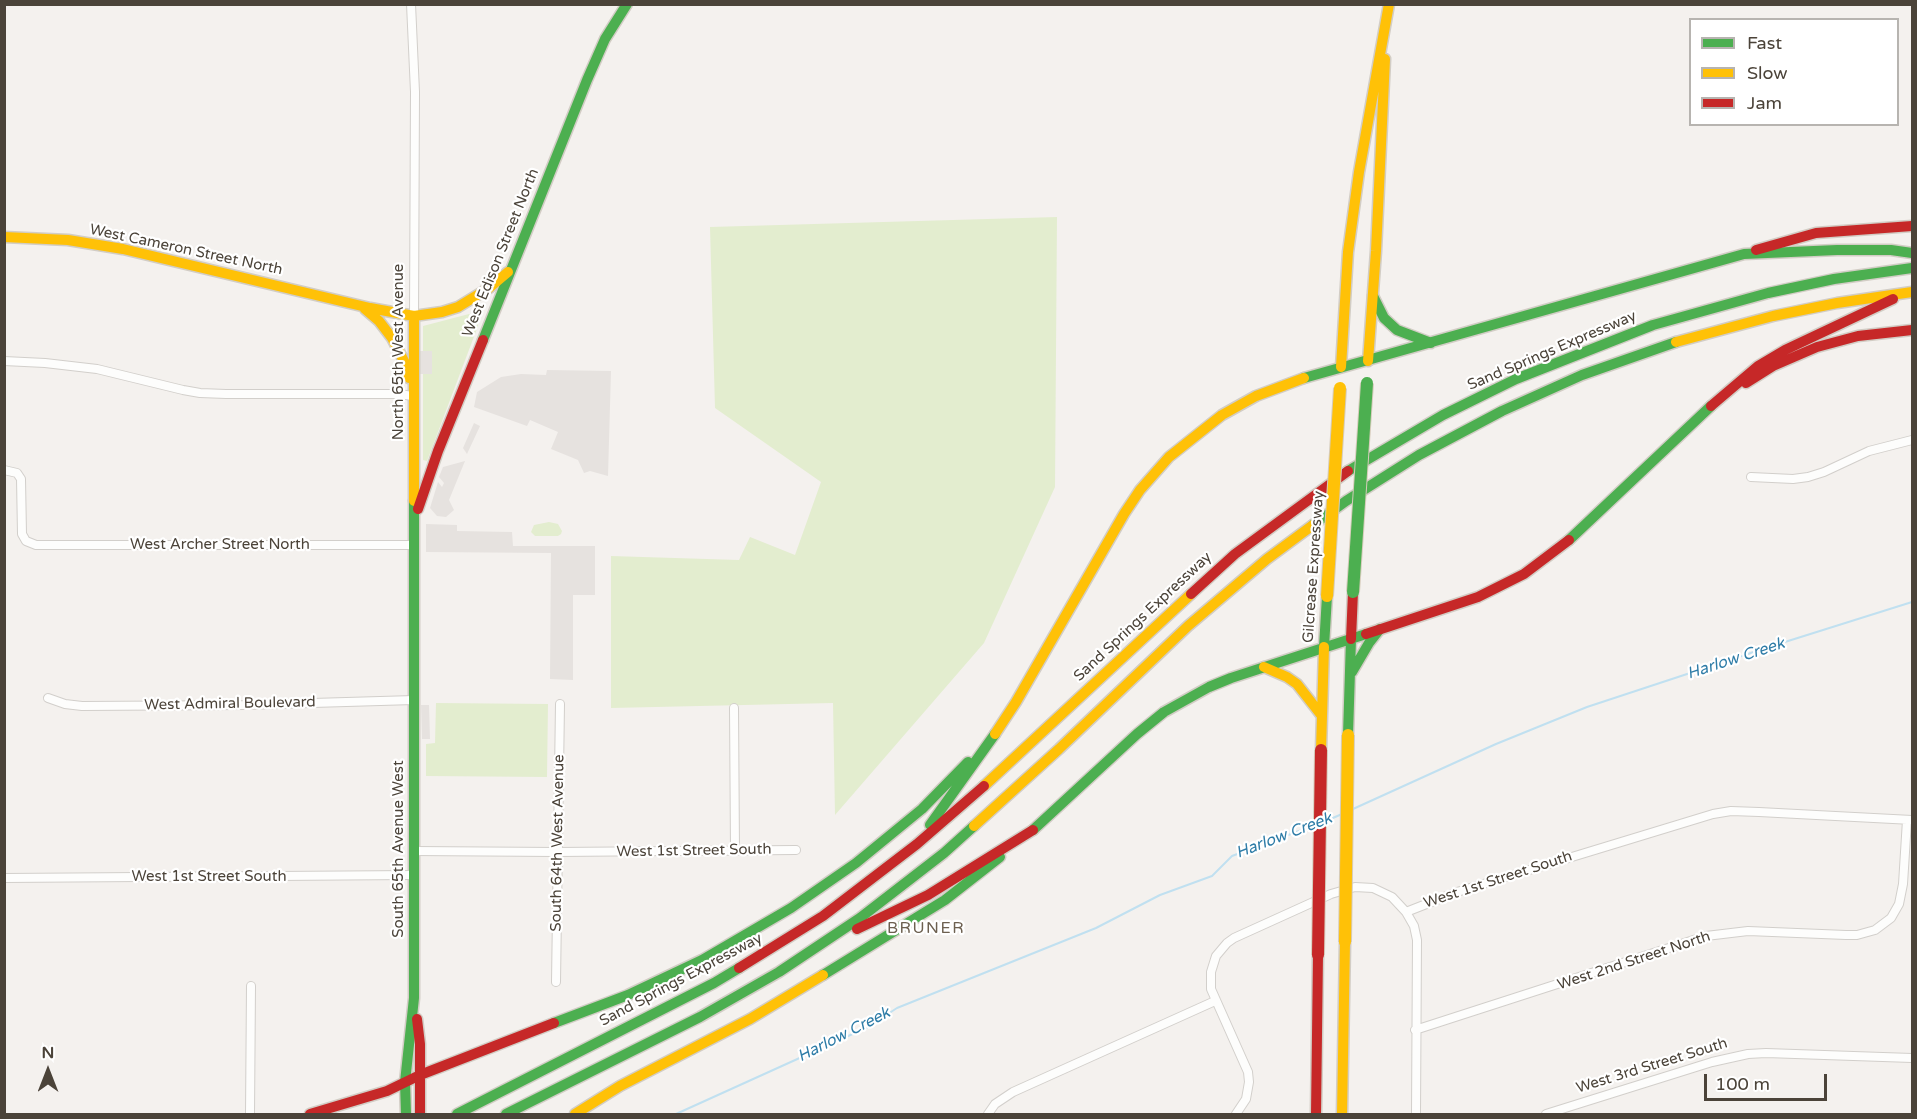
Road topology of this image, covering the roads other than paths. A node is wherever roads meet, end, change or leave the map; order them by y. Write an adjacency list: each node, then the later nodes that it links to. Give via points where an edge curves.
1 (411, 4): 14 (street, North 65th West Avenue, via 415,92)
2 (627, 4): 10 (main road, West Edison Street North, via 604,39)
3 (1389, 4): 4 (main road, Gilcrease Expressway)
4 (1386, 24): 12 (main road, Gilcrease Expressway); 19 (main road, Gilcrease Expressway, via 1348,252)
5 (1912, 226): 8 (main road, via 1816,233)
6 (4, 237): 13 (main road, West Cameron Street North, via 68,240 123,249)
7 (1912, 253): 8 (main road, via 1837,250)
8 (1744, 254): 16 (main road)
9 (1912, 268): 40 (main road, Sand Springs Expressway, via 1768,293 1653,325 1516,379 1443,415 1348,472 1235,554)
10 (510, 270): 14 (main road, West Cameron Street North, via 466,303); 25 (main road, West Edison Street North)
11 (1909, 292): 21 (main road, via 1785,350 1758,366); 48 (main road, via 1773,316 1663,346 1538,395 1400,467 1267,559 1188,626 944,853)
12 (1373, 296): 16 (main road, via 1384,318 1397,330); 18 (main road, Gilcrease Expressway)
13 (360, 306): 14 (main road, West Cameron Street North); 20 (main road, West Cameron Street North, via 392,338 405,363)
14 (414, 316): 20 (main road, North 65th West Avenue)
15 (1912, 330): 21 (main road, via 1868,334 1817,347 1773,366)
16 (1431, 343): 18 (main road)
17 (4, 361): 20 (street, via 97,369 200,393)
18 (1368, 361): 19 (main road); 28 (main road, Gilcrease Expressway, bridge)
19 (1341, 367): 29 (main road, Gilcrease Expressway, bridge); 37 (main road, via 1256,396 1222,415 1169,457 1124,514)
20 (412, 396): 25 (main road, North 65th West Avenue)
21 (1711, 406): 27 (main road, via 1581,530 1524,574 1478,597)
22 (1912, 440): 24 (street, via 1869,451 1808,477)
23 (4, 470): 26 (street, West Archer Street North, via 17,473 21,479 21,527 26,541 44,545)
24 (1751, 477)
25 (414, 518): 26 (main road, North 65th West Avenue)
26 (414, 545): 33 (main road, North 65th West Avenue)
27 (1380, 629): 28 (main road); 31 (main road)
28 (1351, 639): 29 (main road); 31 (main road, Gilcrease Expressway)
29 (1324, 647): 30 (main road); 36 (main road, Gilcrease Expressway)
30 (1264, 667): 36 (main road, via 1297,684); 39 (main road, via 1209,687 1164,712)
31 (1350, 676): 67 (main road, Gilcrease Expressway, bridge)
32 (48, 698): 33 (street, West Admiral Boulevard, via 82,706)
33 (414, 700): 42 (main road, South 65th Avenue West)
34 (560, 704): 44 (street, South 64th West Avenue)
35 (734, 708): 43 (street)
36 (1322, 716): 66 (main road, Gilcrease Expressway, bridge)
37 (995, 734): 40 (main road); 55 (main road, via 922,809 856,863 740,939 628,995)
38 (1910, 820): 47 (street, West 1st Street South, via 1731,811 1713,814 1457,892); 53 (street, West 2nd Street North, via 1899,904 1891,918 1875,930 1857,935 1748,931 1706,936)
39 (1033, 830): 48 (main road, via 928,895); 63 (main road, via 945,900 750,1019 620,1086)
40 (917, 844): 61 (main road, Sand Springs Expressway, via 823,916 714,983)
41 (796, 850): 43 (street, West 1st Street South)
42 (413, 851): 44 (street, West 1st Street South); 45 (main road, South 65th Avenue West)
43 (735, 851): 44 (street, West 1st Street South)
44 (557, 852): 49 (street, South 64th West Avenue)
45 (413, 875): 46 (street, West 1st Street South); 51 (main road, South 65th Avenue West)
46 (4, 878)
47 (1406, 912): 52 (street, West 1st Street South, via 1383,892 1355,886 1234,938 1220,949 1213,963 1210,980); 53 (street, via 1417,940)
48 (817, 948): 62 (main road, via 700,1017)
49 (556, 982)
50 (251, 986): 58 (street)
51 (414, 998): 55 (main road, South 65th Avenue West); 56 (main road, South 65th Avenue West)
52 (1215, 1001): 64 (street, via 1013,1092); 65 (street, via 1248,1072 1246,1099)
53 (1415, 1030): 68 (street)
54 (1912, 1058): 69 (street, West 3rd Street South, via 1748,1054)
55 (420, 1075): 56 (main road); 60 (main road, South 65th Avenue West)
56 (405, 1082): 57 (main road, South 65th Avenue West); 59 (main road)
57 (406, 1109)
58 (250, 1114)
59 (310, 1114)
60 (420, 1114)
61 (457, 1114)
62 (506, 1114)
63 (575, 1114)
64 (988, 1114)
65 (1236, 1114)
66 (1316, 1114)
67 (1342, 1114)
68 (1416, 1114)
69 (1546, 1114)

